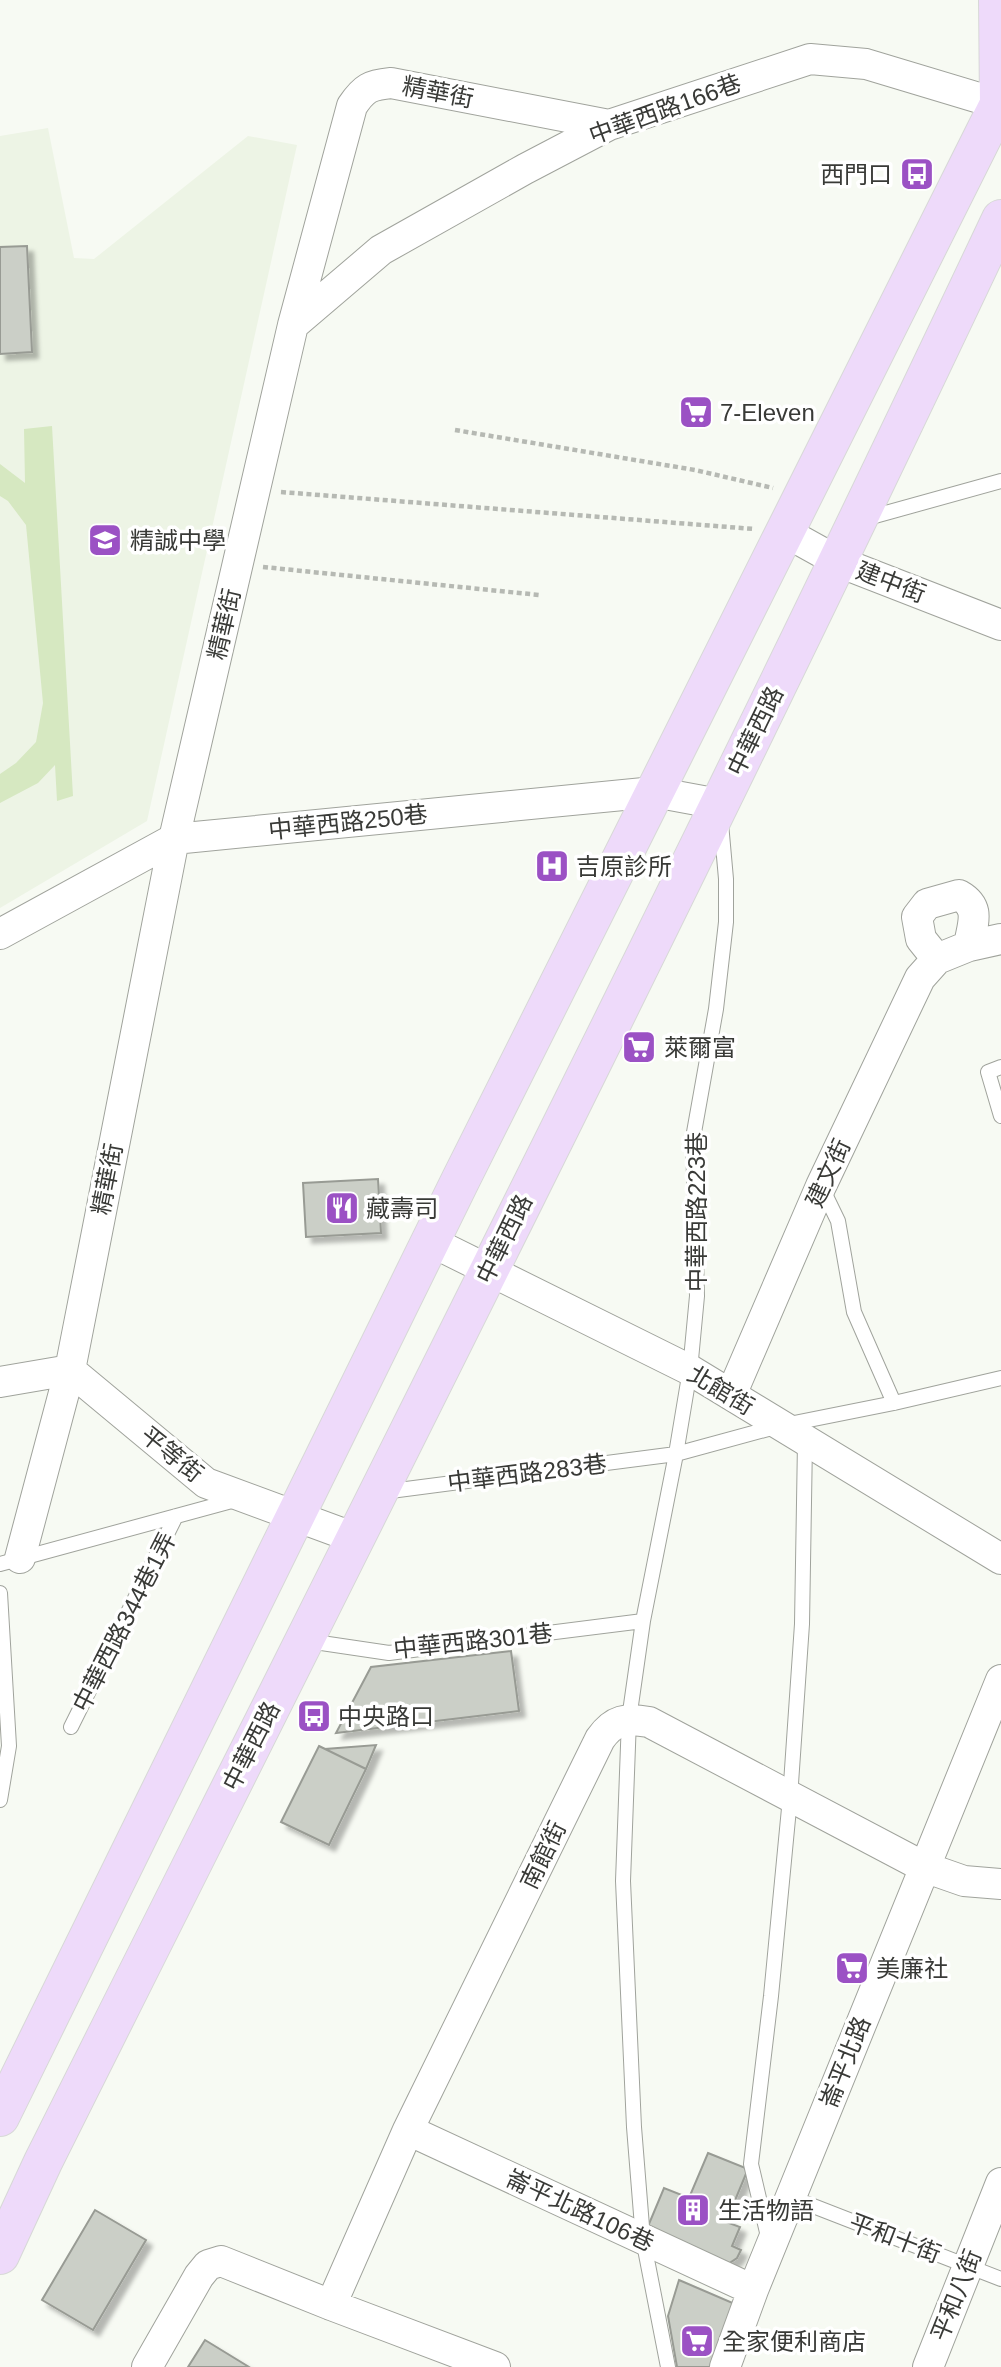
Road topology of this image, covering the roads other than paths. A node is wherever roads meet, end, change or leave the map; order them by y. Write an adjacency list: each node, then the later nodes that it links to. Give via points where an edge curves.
1 (998, 0): 2 (main road)
2 (1000, 102): 3 (street, 中華西路166巷, via 866,64 810,59); 8 (main road)
3 (609, 125): 5 (street, 中華西路166巷, via 381,250); 5 (street, 精華街, via 402,84 374,85 362,92 348,118)
4 (1001, 219): 7 (main road, 中華西路)
5 (293, 325): 13 (street, 精華街)
6 (1001, 481): 7 (lane)
7 (859, 520): 9 (main road, 中華西路)
8 (785, 532): 9 (street, 建中街); 11 (main road)
9 (839, 562): 10 (street, 建中街); 12 (main road, 中華西路)
10 (1001, 625)
11 (654, 792): 12 (street, 中華西路250巷); 13 (street, 中華西路250巷); 21 (main road)
12 (719, 804): 22 (main road, 中華西路); 24 (lane, 中華西路223巷, via 726,922 693,1138 697,1296)
13 (174, 839): 14 (street, 中華西路250巷); 23 (street, 精華街)
14 (0, 934)
15 (1001, 939): 16 (street, 建文街)
16 (968, 946): 17 (street, 建文街); 17 (street, via 974,912 970,901 959,895 927,904 917,917 921,939)
17 (937, 959): 20 (street, 建文街, via 920,978)
18 (1001, 1068): 19 (lane, via 988,1072)
19 (1001, 1116)
20 (821, 1186): 27 (street, 建文街); 28 (lane, via 838,1221 854,1312)
21 (430, 1241): 22 (street, 北館街); 35 (main road)
22 (489, 1270): 24 (street, 北館街); 32 (main road, 中華西路)
23 (70, 1370): 26 (street); 33 (street, 平等街, via 206,1483); 38 (street, 精華街)
24 (690, 1370): 27 (street, 北館街); 31 (lane, 中華西路223巷)
25 (1001, 1378): 28 (lane)
26 (0, 1382)
27 (731, 1395): 29 (street, 北館街)
28 (894, 1404): 29 (lane)
29 (779, 1426): 30 (street, 北館街); 31 (lane, 中華西路283巷)
30 (806, 1442): 37 (street, 北館街); 46 (lane, via 802,1624)
31 (676, 1454): 32 (lane, 中華西路283巷); 40 (lane, 中華西路223巷)
32 (378, 1492): 36 (main road, 中華西路)
33 (245, 1498): 34 (lane); 35 (street, 平等街)
34 (176, 1516): 38 (lane); 45 (lane, 中華西路344巷1弄)
35 (294, 1516): 36 (street, 平等街); 50 (main road)
36 (355, 1538): 41 (main road, 中華西路)
37 (1001, 1559)
38 (10, 1561)
39 (0, 1593): 43 (lane)
40 (643, 1621): 41 (lane, 中華西路301巷, via 389,1653); 44 (lane, 中華西路223巷)
41 (304, 1641): 56 (main road, 中華西路)
42 (1001, 1680): 48 (street, 崙平北路)
43 (3, 1702): 47 (lane, via 9,1746)
44 (629, 1719): 46 (street, via 649,1722); 51 (street, 南館街, via 608,1727 600,1739); 54 (lane, 中華西路223巷, via 623,1881)
45 (71, 1727)
46 (790, 1798): 48 (street); 55 (lane, via 751,2164)
47 (0, 1800)
48 (924, 1867): 49 (street, via 964,1881); 53 (street, 崙平北路)
49 (1001, 1884)
50 (0, 2117)
51 (408, 2130): 54 (street, 崙平北路106巷); 60 (street, 南館街)
52 (1001, 2183): 57 (street, 平和八街)
53 (790, 2197): 55 (street, 崙平北路); 57 (lane, 平和十街)
54 (643, 2239): 59 (street, 崙平北路106巷); 63 (lane, 中華西路223巷)
55 (770, 2246): 59 (street, 崙平北路)
56 (0, 2255)
57 (968, 2266): 58 (lane, 平和十街); 65 (street, 平和八街)
58 (1001, 2279)
59 (752, 2290): 64 (street, 崙平北路)
60 (331, 2305): 61 (street, via 221,2260 208,2265 199,2276); 62 (street)
61 (148, 2367)
62 (495, 2367)
63 (668, 2367)
64 (725, 2367)
65 (928, 2367)

